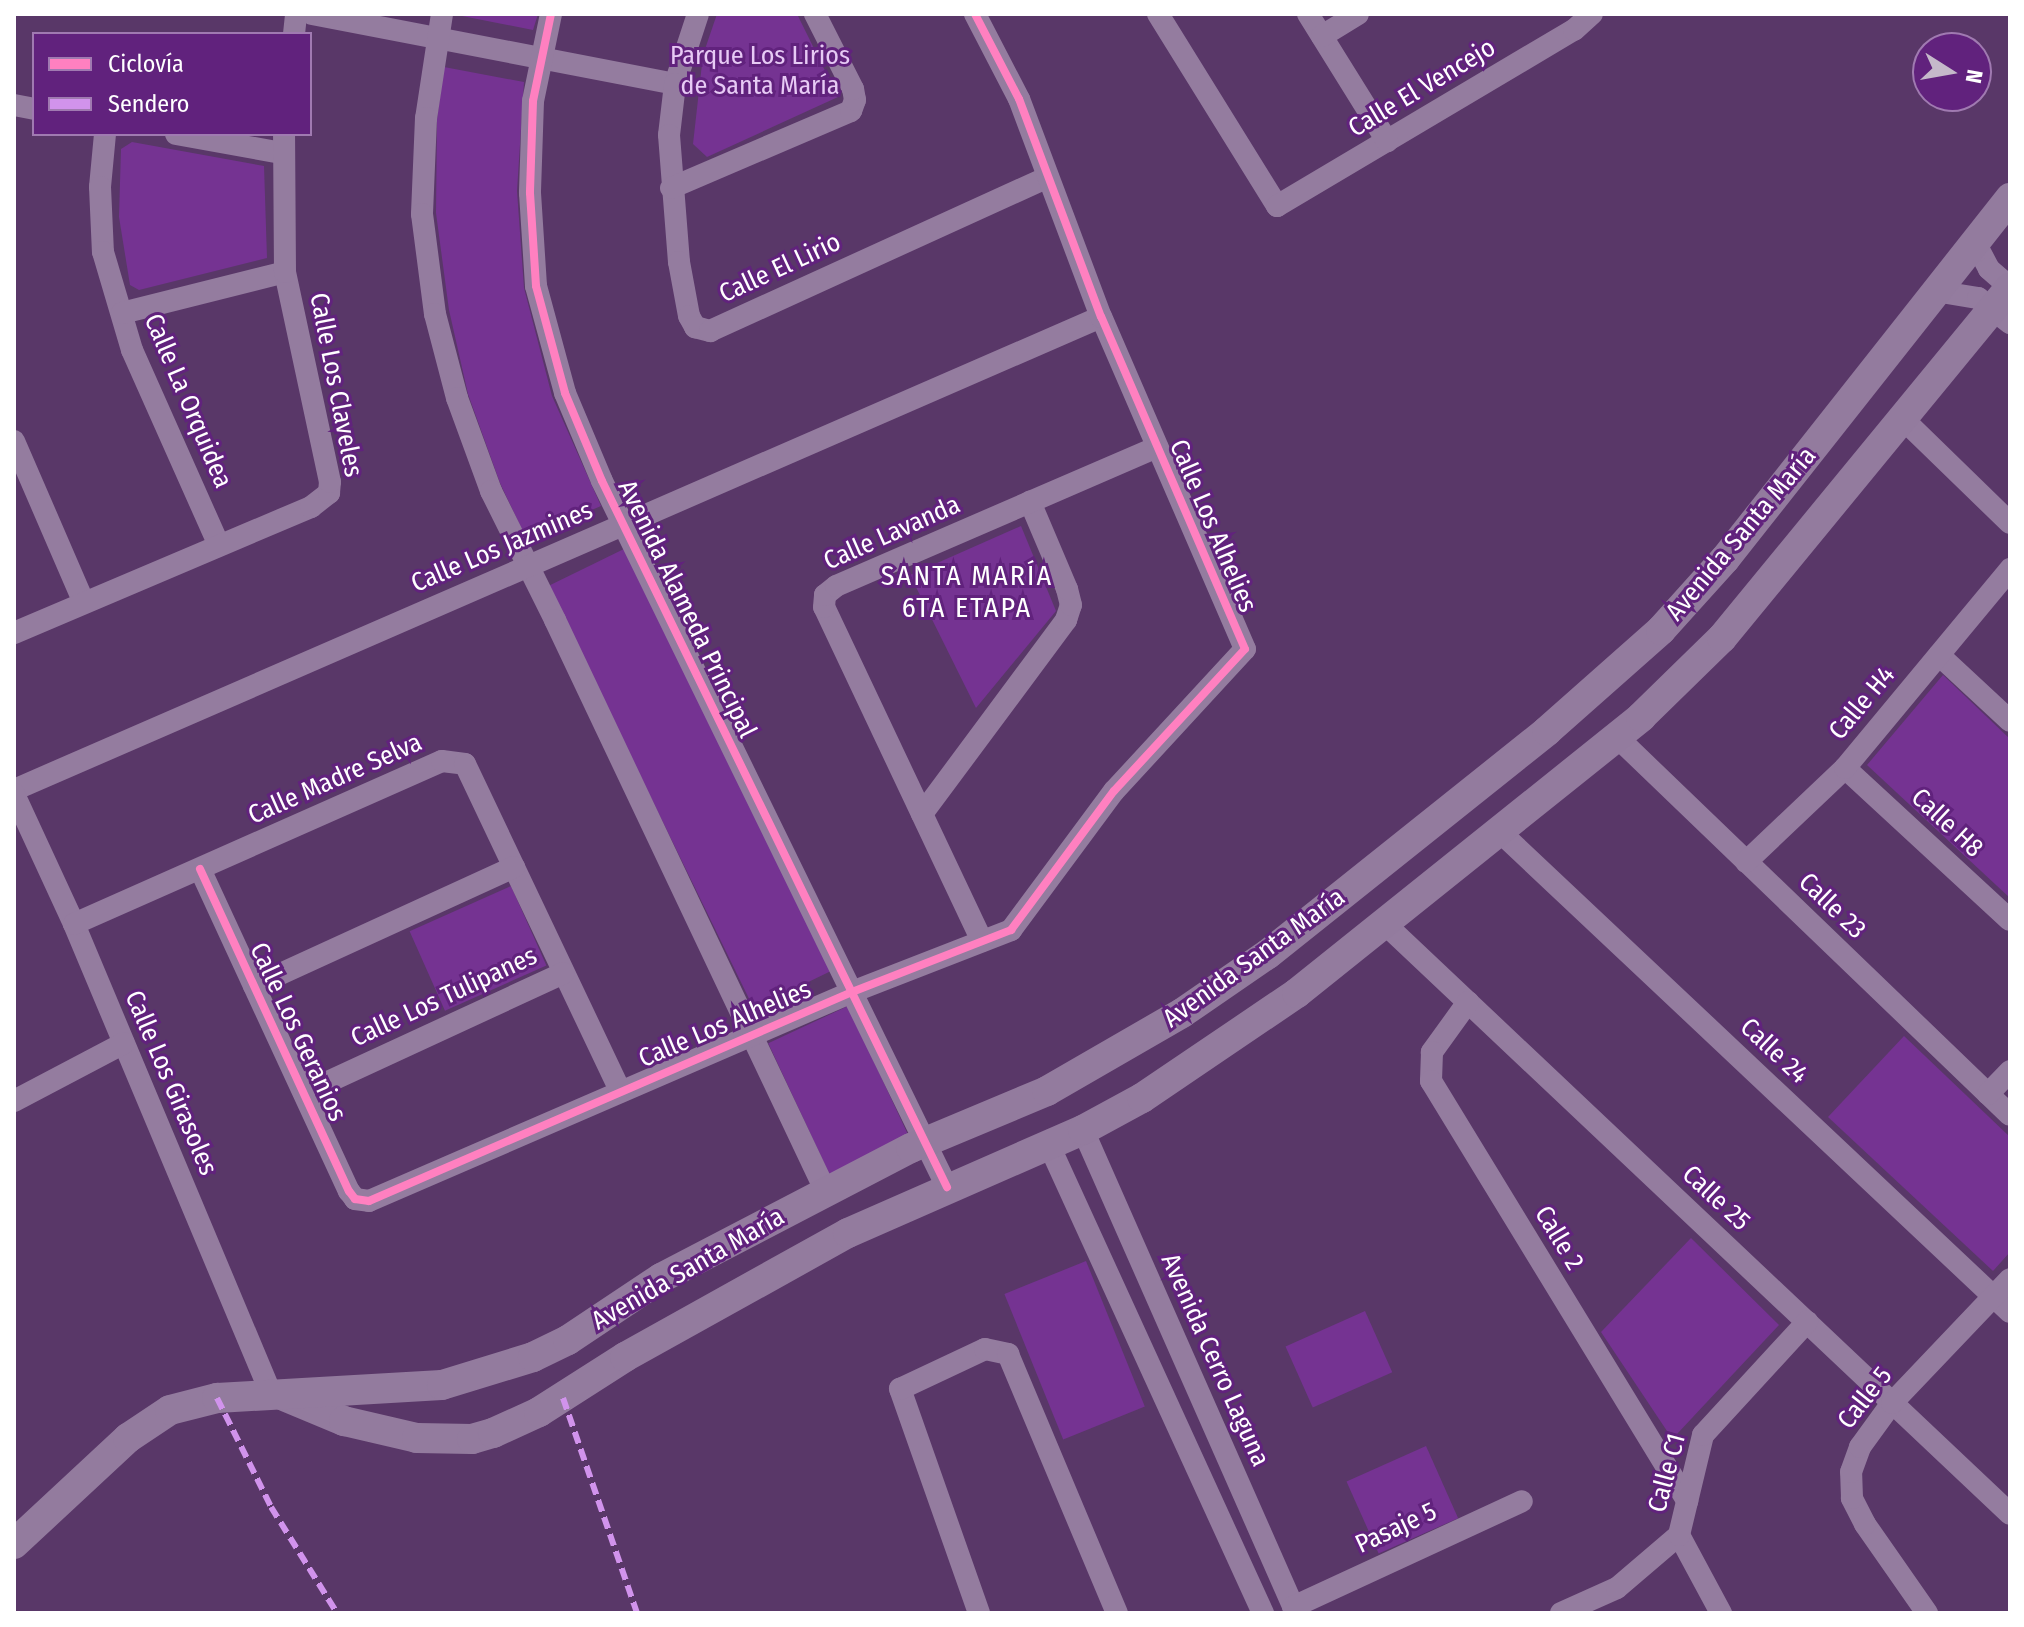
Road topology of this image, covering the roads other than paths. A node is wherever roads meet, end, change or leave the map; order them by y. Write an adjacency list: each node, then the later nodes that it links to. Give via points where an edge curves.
1 (312, 14): 12 (street)
2 (442, 14): 12 (street)
3 (551, 14): 13 (street, Avenida Alameda Principal)
4 (698, 14): 14 (street, Calle El Lirio)
5 (815, 14): 20 (street, via 853,89 851,111)
6 (975, 14): 19 (street, Calle Los Alhelies, via 1019,99)
7 (1158, 14): 17 (street, Calle El Vencejo, via 1277,206)
8 (1308, 14): 11 (street)
9 (1358, 14): 11 (street)
10 (1592, 14): 17 (street, Calle El Vencejo, via 1574,30)
11 (1322, 36): 17 (street)
12 (437, 37): 13 (street); 35 (street, via 426,118 422,214 435,314 486,478)
13 (541, 57): 14 (street); 33 (street, Avenida Alameda Principal, via 533,101 530,193 536,286 565,393)
14 (675, 84): 20 (street, Calle El Lirio, via 669,135)
15 (105, 136): 26 (street, Calle La Orquidea, via 100,187 103,252)
16 (197, 136): 18 (street)
17 (1387, 141)
18 (283, 144): 23 (street, Calle Los Claveles)
19 (1048, 177): 20 (street, Calle El Lirio, via 710,331 695,327 689,316); 27 (street, Calle Los Alhelies)
20 (671, 188)
21 (2010, 198): 22 (main road, Avenida Santa María)
22 (1978, 238): 24 (main road, Avenida Santa María); 25 (street)
23 (285, 272): 26 (street); 34 (street, Calle Los Claveles, via 329,493 311,507)
24 (1935, 291): 25 (street); 66 (main road, Avenida Santa María, via 1725,559 1602,685 1268,954 1182,1013 1047,1091)
25 (2006, 302): 28 (main road, Avenida Santa María)
26 (122, 313): 34 (street, Calle La Orquidea, via 132,350)
27 (1101, 317): 30 (street, Calle Los Alhelies); 33 (street, Calle Los Jazmines)
28 (1904, 420): 32 (street); 41 (main road, Avenida Santa María, via 1722,638)
29 (14, 441): 37 (street)
30 (1157, 447): 31 (street, Calle Lavanda); 52 (street, Calle Los Alhelies, via 1245,649 1114,791 1011,930)
31 (1030, 502): 44 (street, via 1067,589 1071,605 1066,620); 44 (street, Calle Lavanda, via 825,595 824,607)
32 (2010, 523)
33 (624, 525): 35 (street, Calle Los Jazmines); 55 (street, Avenida Alameda Principal)
34 (219, 545): 37 (street, Calle Los Claveles)
35 (528, 566): 43 (street, Calle Los Jazmines); 57 (street)
36 (2010, 569): 39 (street, Calle H4)
37 (84, 603): 38 (street, Calle Los Claveles)
38 (14, 633)
39 (1939, 655): 40 (street); 42 (street, Calle H4)
40 (2010, 721)
41 (1617, 737): 45 (main road, Avenida Santa María); 46 (street, Calle 23)
42 (1845, 768): 46 (street, Calle H4); 49 (street, Calle H8)
43 (14, 792): 51 (street, Calle Los Girasoles)
44 (922, 814): 52 (street, Calle Lavanda)
45 (1499, 831): 50 (main road, Avenida Santa María); 72 (street, Calle 24)
46 (1746, 862): 62 (street, Calle 23)
47 (514, 867): 48 (street, Calle Madre Selva, via 465,764 452,760); 53 (street, Calle Madre Selva); 54 (street)
48 (200, 869): 51 (street, Calle Madre Selva); 54 (street, Calle Los Geranios)
49 (2010, 920)
50 (1384, 923): 56 (street, Calle 25); 65 (main road, Avenida Santa María, via 1259,1019 1142,1098)
51 (74, 924): 58 (street, Calle Los Girasoles)
52 (982, 941): 55 (street, Calle Los Alhelies)
53 (564, 973): 60 (street, Calle Madre Selva); 61 (street, Calle Los Tulipanes)
54 (254, 986): 61 (street, Calle Los Geranios)
55 (852, 992): 57 (street, Calle Los Alhelies); 66 (street, Avenida Alameda Principal)
56 (1468, 1002): 74 (street, Calle 25); 78 (street, Calle 2, via 1432,1052 1431,1081)
57 (751, 1035): 60 (street, Calle Los Alhelies); 69 (street)
58 (124, 1043): 63 (street); 75 (street, Calle Los Girasoles)
59 (2010, 1071): 62 (street)
60 (620, 1090): 70 (street, Calle Los Alhelies)
61 (304, 1093): 70 (street, Calle Los Geranios, via 349,1191 355,1199)
62 (1988, 1094): 64 (street, Calle 23)
63 (14, 1101)
64 (2010, 1115)
65 (1083, 1130): 67 (main road, Avenida Santa María); 82 (street, Avenida Cerro Laguna)
66 (925, 1142): 68 (street, Avenida Alameda Principal); 69 (main road, Avenida Santa María)
67 (1049, 1145): 68 (main road, Avenida Santa María); 85 (street)
68 (947, 1187): 75 (main road, Avenida Santa María, via 835,1240 639,1349 539,1412 493,1433 447,1440 402,1435 344,1421)
69 (826, 1192): 75 (main road, Avenida Santa María, via 661,1278 533,1357 442,1385)
70 (369, 1201)
71 (2010, 1279): 72 (street, Calle 5)
72 (1993, 1297): 73 (street, Calle 24); 76 (street, Calle 5)
73 (2010, 1312)
74 (1807, 1322): 76 (street, Calle 25); 78 (street, Calle C1, via 1703,1435)
75 (279, 1396): 81 (main road, Avenida Santa María, via 217,1398 155,1418)
76 (1892, 1403): 79 (street, Calle 25); 88 (street, Calle 5, via 1860,1447 1851,1472 1852,1498)
77 (1522, 1501): 82 (street, Pasaje 5)
78 (1687, 1501): 80 (street, Calle C1)
79 (2010, 1514)
80 (1679, 1535): 86 (street, Calle C1, via 1617,1588); 87 (street)
81 (14, 1544)
82 (1295, 1610)
83 (979, 1613): 84 (street, via 900,1389 985,1349 1008,1354)
84 (1117, 1613)
85 (1263, 1613)
86 (1561, 1613)
87 (1721, 1613)
88 (1927, 1613)

